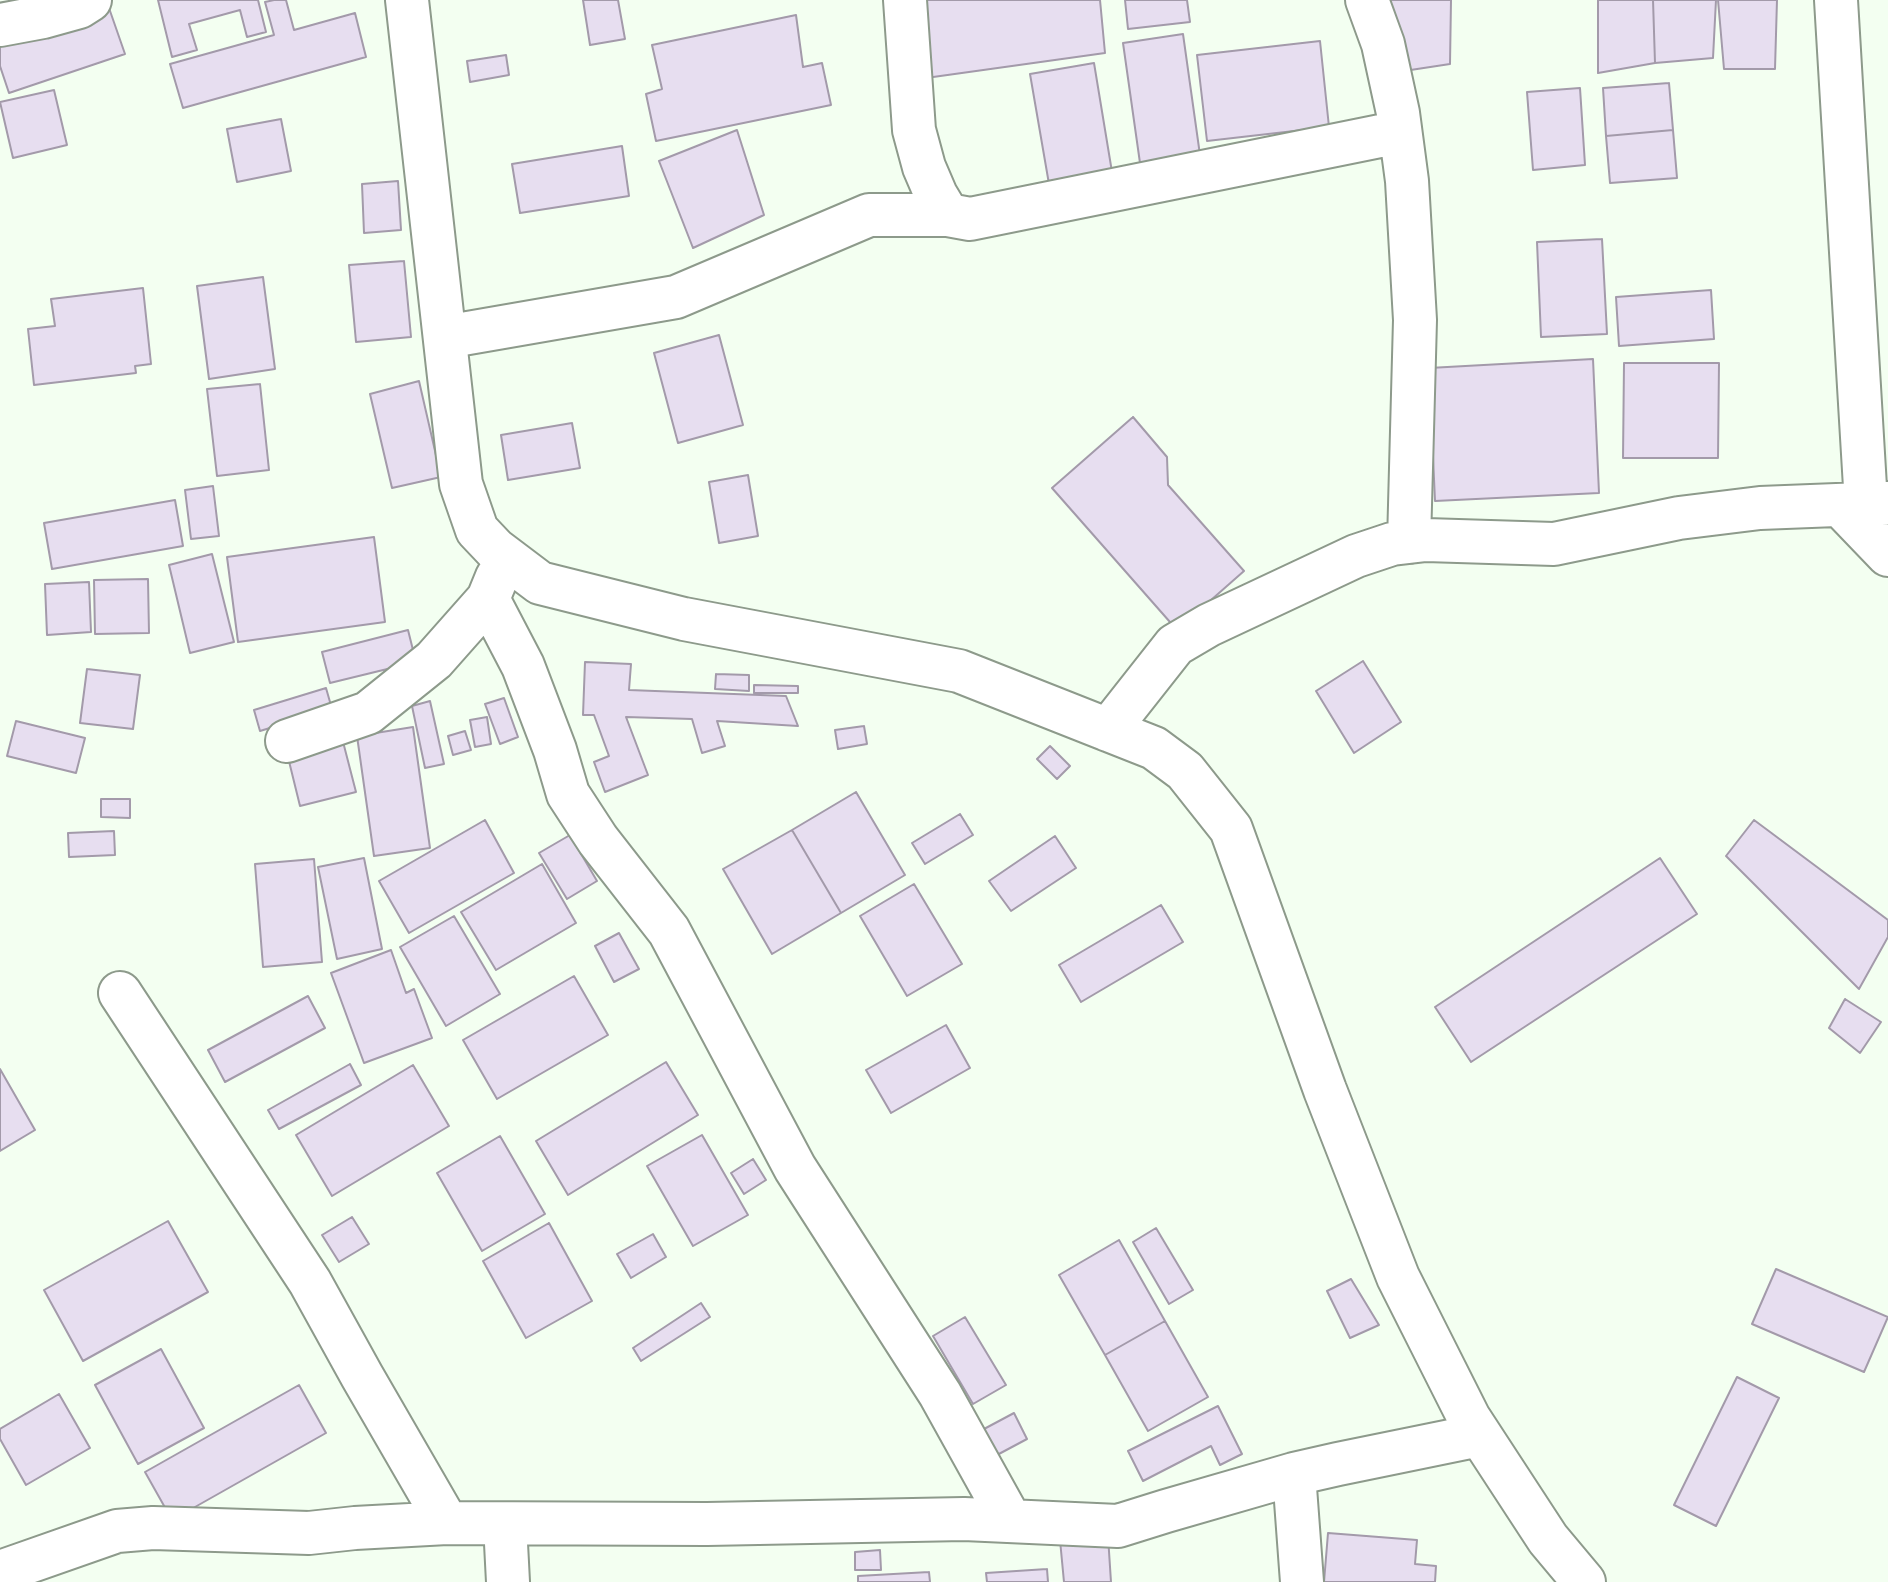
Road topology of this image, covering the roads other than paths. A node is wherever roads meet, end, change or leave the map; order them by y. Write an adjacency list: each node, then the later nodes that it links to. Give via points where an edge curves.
1 (90, 0): 6 (street)
2 (407, 0): 11 (street)
3 (905, 0): 8 (street)
4 (1367, 0): 7 (street, via 1383,44)
5 (1836, 0): 12 (street)
6 (0, 25)
7 (1400, 132): 10 (street, via 970,219); 13 (street, via 1415,320)
8 (919, 146): 9 (street); 10 (street)
9 (869, 215): 10 (street); 11 (street, via 676,297)
10 (948, 215)
11 (445, 337): 15 (street, via 461,484 477,530)
12 (1865, 504): 13 (street, via 1679,518 1554,544); 14 (street)
13 (1409, 542): 17 (street, via 1356,556 1175,645)
14 (1888, 555)
15 (505, 557): 16 (street); 17 (street, via 540,583 684,619 959,671)
16 (488, 599): 18 (street, via 434,660 368,713); 22 (street, via 523,666 568,794 669,931 795,1168 940,1394)
17 (1108, 730): 20 (street, via 1154,748 1185,771 1231,829 1398,1277)
18 (287, 741)
19 (120, 993): 23 (street, via 310,1282)
20 (1480, 1435): 21 (street); 28 (street, via 1548,1539)
21 (1294, 1474): 22 (street, via 1118,1526); 27 (street)
22 (1010, 1520): 24 (street)
23 (447, 1523): 24 (street); 25 (street, via 309,1533 117,1531)
24 (505, 1524): 26 (street)
25 (26, 1572)
26 (508, 1582)
27 (1302, 1582)
28 (1584, 1582)

